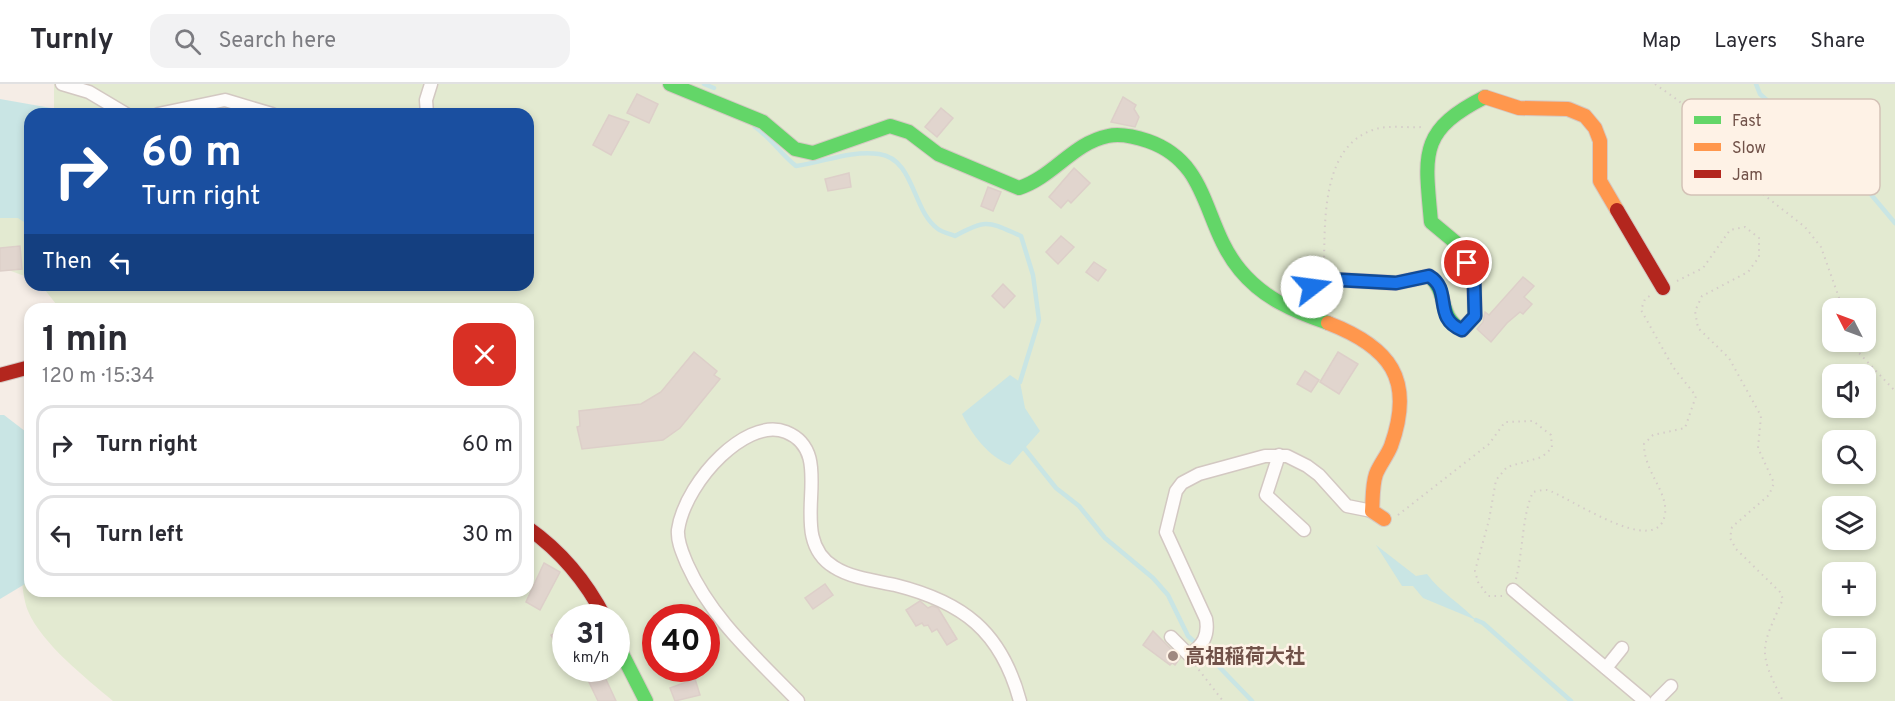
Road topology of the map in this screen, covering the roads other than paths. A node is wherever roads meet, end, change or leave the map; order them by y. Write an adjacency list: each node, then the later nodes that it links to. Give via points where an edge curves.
1 (62, 84): 4 (street)
2 (431, 84): 8 (street)
3 (670, 84): 10 (street, via 764,122 795,149 813,153 890,126 909,132 938,154 1018,188 1033,185 1092,138 1129,136 1165,148 1185,163 1218,236 1238,265 1273,302)
4 (89, 88): 5 (street)
5 (117, 108)
6 (187, 108): 7 (street, via 225,100)
7 (252, 108)
8 (427, 108)
9 (1663, 288): 10 (street, via 1599,182 1600,141 1585,116 1568,109 1519,108 1486,96 1437,126 1426,154 1431,222 1461,247 1474,280 1475,316 1468,326 1462,330 1455,327 1444,314 1442,289 1429,276 1396,283 1324,279)
10 (1292, 308): 14 (street, via 1365,342 1387,360 1398,377 1401,399 1392,442 1376,476)
11 (24, 369): 12 (street)
12 (0, 375)
13 (1279, 456): 14 (street, via 1306,465 1347,506); 15 (street, via 1266,495); 19 (street, via 1265,456 1199,474 1176,491 1166,532 1208,629 1205,640 1189,655)
14 (1378, 515)
15 (1304, 530)
16 (534, 532): 18 (street, via 571,563)
17 (1513, 590): 21 (street)
18 (598, 604)
19 (1171, 637)
20 (1622, 648): 21 (street)
21 (1606, 668): 27 (street)
22 (630, 670): 24 (street)
23 (1671, 686): 28 (street)
24 (646, 701)
25 (798, 701): 26 (street, via 731,633 705,600 681,549 678,531 684,507 719,458 750,436 775,429 794,436 808,451 810,526 816,548 824,558 834,567 950,603 961,611 996,645)
26 (1020, 701)
27 (1645, 701)
28 (1656, 701)

